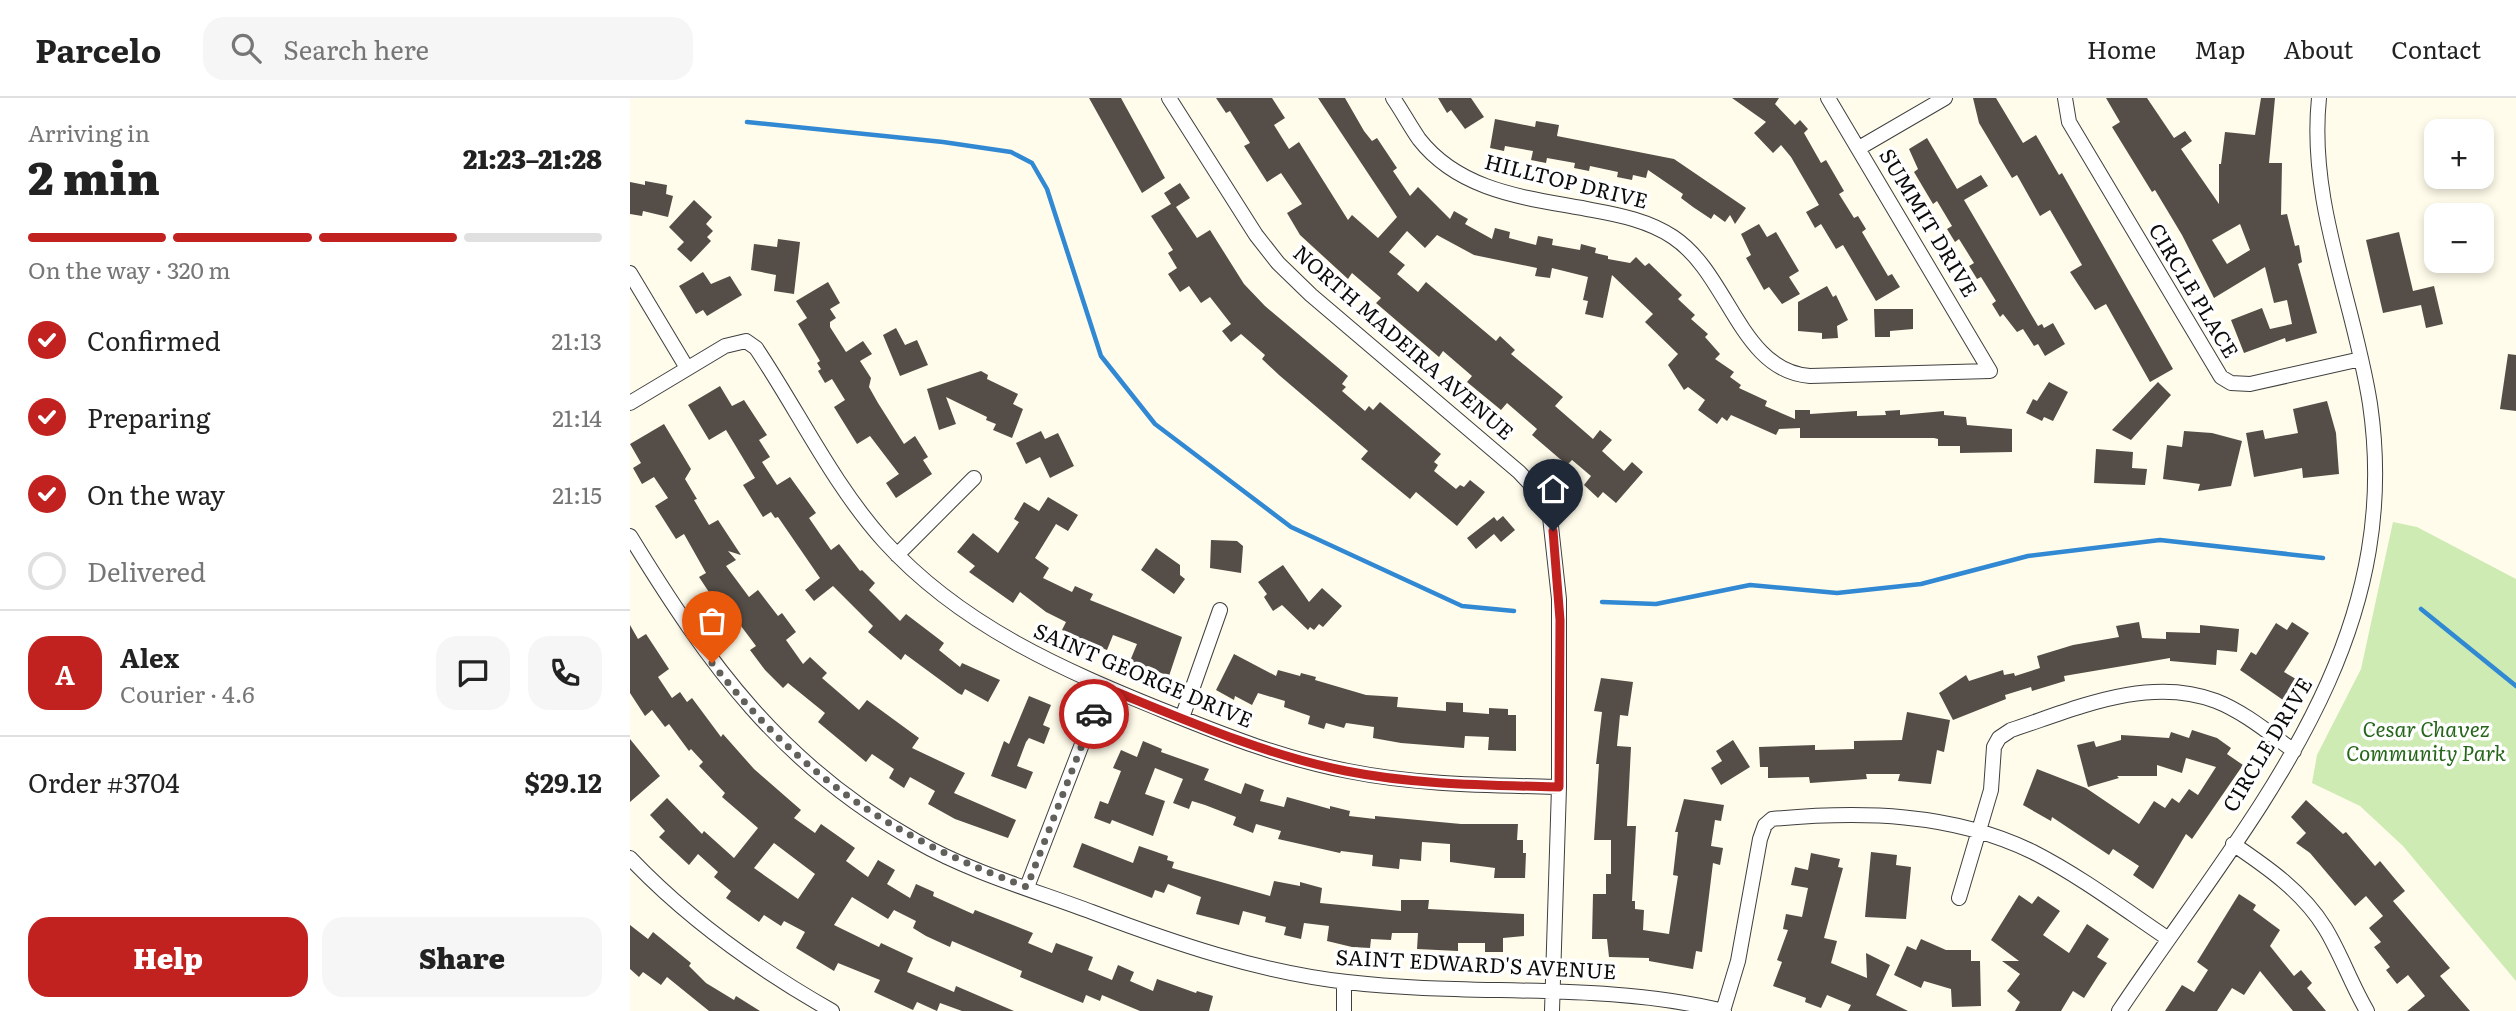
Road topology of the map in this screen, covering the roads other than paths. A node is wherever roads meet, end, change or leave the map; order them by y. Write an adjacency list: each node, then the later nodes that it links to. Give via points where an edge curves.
1 (1169, 98): 20 (street, NORTH MADEIRA AVENUE, via 1255,235 1278,263 1538,492 1553,531 1559,598)
2 (1394, 98): 11 (street, HILLTOP DRIVE, via 1430,151 1477,184 1633,219 1673,237 1704,265 1756,347 1781,370 1810,376)
3 (1828, 98): 7 (street, SUMMIT DRIVE)
4 (1945, 98): 7 (street)
5 (2065, 98): 9 (street, CIRCLE PLACE, via 2069,122 2216,373 2231,383 2250,384)
6 (2319, 98): 9 (street, CIRCLE DRIVE, via 2319,180)
7 (1859, 148): 11 (street, SUMMIT DRIVE)
8 (630, 273): 10 (street)
9 (2361, 359): 19 (street, CIRCLE DRIVE, via 2375,460 2367,562 2339,663)
10 (687, 368): 12 (street); 15 (street, SAINT GEORGE DRIVE, via 725,346 751,343 833,474)
11 (1990, 371)
12 (630, 403)
13 (974, 478): 15 (street)
14 (630, 536): 24 (street, SAINT EDWARD'S AVENUE, via 712,663 759,719 802,760 917,841)
15 (897, 555): 17 (street, SAINT GEORGE DRIVE, via 946,598 1000,635)
16 (1220, 610): 18 (street)
17 (1104, 687): 18 (street, SAINT GEORGE DRIVE); 24 (street)
18 (1182, 718): 20 (street, SAINT GEORGE DRIVE, via 1275,753 1346,771 1426,782)
19 (2294, 751): 21 (street, via 2237,712 2201,696 2155,692 2110,698 1999,738); 22 (street, CIRCLE DRIVE)
20 (1559, 787): 28 (street, NORTH MADEIRA AVENUE)
21 (1979, 832): 25 (street); 26 (street, via 2052,863); 32 (street, via 1885,815 1768,821 1760,839)
22 (2233, 844): 26 (street, CIRCLE DRIVE); 34 (street, via 2310,907 2331,938)
23 (630, 858): 29 (street, via 721,939)
24 (1027, 887): 27 (street, SAINT EDWARD'S AVENUE, via 1223,958)
25 (1959, 898)
26 (2167, 939): 33 (street, CIRCLE DRIVE)
27 (1344, 982): 28 (street, SAINT EDWARD'S AVENUE); 30 (street)
28 (1553, 990): 31 (street, NORTH MADEIRA AVENUE); 32 (street, SAINT EDWARD'S AVENUE, via 1629,994)
29 (832, 1011)
30 (1344, 1011)
31 (1552, 1011)
32 (1724, 1011)
33 (2119, 1011)
34 (2367, 1011)

